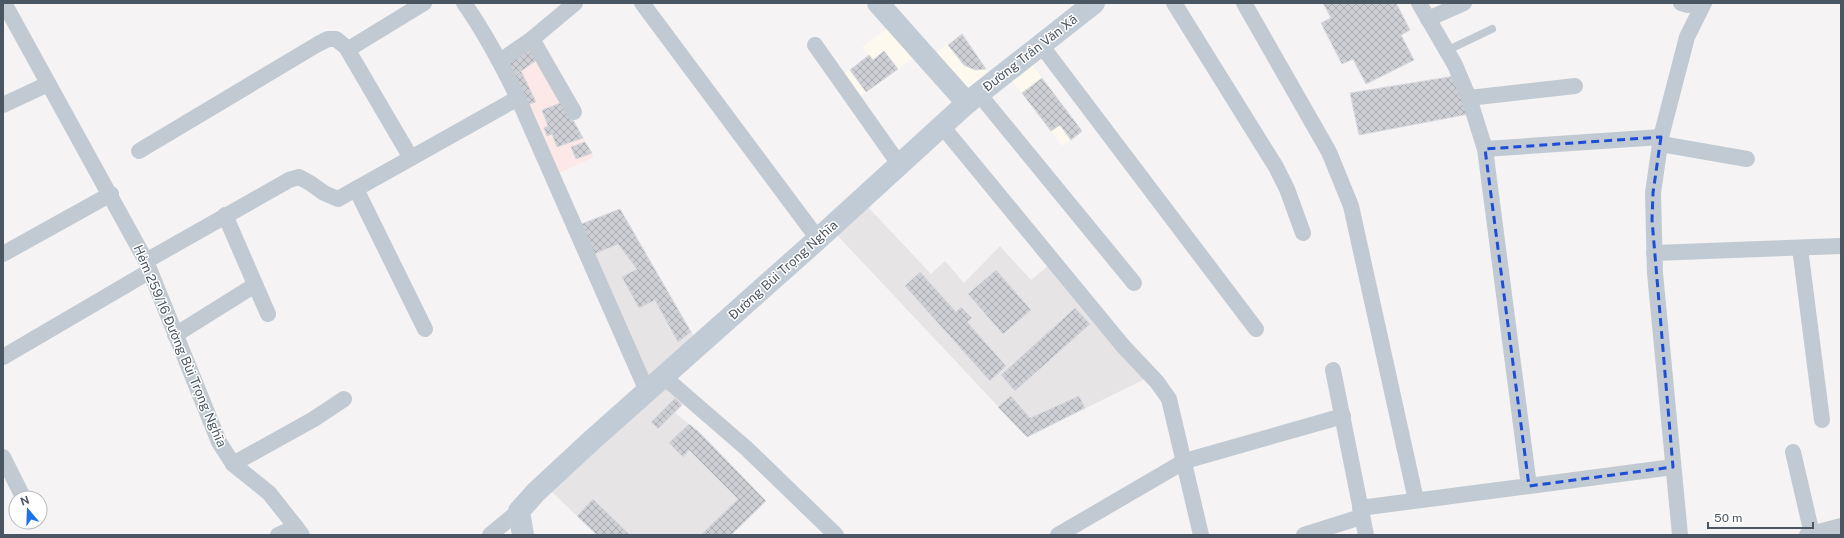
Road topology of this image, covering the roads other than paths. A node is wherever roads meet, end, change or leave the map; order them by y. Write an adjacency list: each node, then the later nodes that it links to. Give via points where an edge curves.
1 (4, 3): 22 (street, Hẻm 259/16 Đường Bùi Trọng Nghĩa)
2 (424, 3): 19 (street, via 360,43)
3 (464, 3): 21 (street)
4 (575, 3): 16 (street)
5 (642, 3): 40 (street)
6 (878, 3): 26 (street)
7 (1094, 3): 18 (street, Đường Trần Văn Xã)
8 (1174, 3): 39 (street, via 1276,167)
9 (1244, 3): 66 (street, via 1329,152 1351,206)
10 (1419, 3): 14 (street)
11 (1464, 3): 14 (street)
12 (1681, 3): 13 (street)
13 (1703, 4): 30 (street, via 1687,37)
14 (1428, 20): 20 (street)
15 (1492, 29): 20 (lane)
16 (532, 39): 21 (street); 28 (street)
17 (815, 45): 35 (street)
18 (1041, 45): 26 (street, Đường Trần Văn Xã); 50 (street)
19 (346, 48): 32 (street, via 336,39 318,44); 33 (street)
20 (1446, 51): 25 (street)
21 (500, 61): 24 (street)
22 (48, 84): 27 (street); 37 (street, Hẻm 259/16 Đường Bùi Trọng Nghĩa)
23 (1575, 86): 25 (street)
24 (518, 98): 33 (street); 55 (street)
25 (1469, 98): 31 (street)
26 (973, 99): 29 (street, Đường Bùi Trọng Nghĩa); 46 (street)
27 (3, 105)
28 (574, 112)
29 (942, 126): 35 (street, Đường Bùi Trọng Nghĩa); 61 (street, via 1118,340 1157,382 1169,399)
30 (1661, 140): 31 (street); 34 (street); 43 (street, via 1653,193)
31 (1485, 149): 64 (street)
32 (139, 151)
33 (411, 158): 36 (street)
34 (1747, 159)
35 (899, 164): 40 (street, Đường Bùi Trọng Nghĩa)
36 (356, 189): 38 (street, via 338,199 324,194 299,177); 49 (street)
37 (111, 194): 44 (street); 45 (street, Hẻm 259/16 Đường Bùi Trọng Nghĩa)
38 (225, 215): 45 (street); 47 (street)
39 (1303, 233)
40 (818, 239): 54 (street, Đường Bùi Trọng Nghĩa)
41 (1841, 246): 42 (street)
42 (1800, 248): 43 (street); 58 (street)
43 (1654, 253): 63 (street)
44 (3, 254)
45 (148, 266): 51 (street, Hẻm 259/16 Đường Bùi Trọng Nghĩa); 52 (street)
46 (1134, 283)
47 (255, 285): 48 (street); 51 (street)
48 (268, 314)
49 (425, 329)
50 (1256, 329)
51 (175, 335): 62 (street, Hẻm 259/16 Đường Bùi Trọng Nghĩa, via 219,442)
52 (3, 358)
53 (1333, 370): 57 (street)
54 (664, 377): 55 (street, Đường Bùi Trọng Nghĩa); 75 (street, via 746,448)
55 (647, 391): 67 (street, Đường Bùi Trọng Nghĩa, via 536,492)
56 (344, 398): 62 (street, via 314,419)
57 (1343, 416): 61 (street); 68 (street)
58 (1822, 420)
59 (1793, 452): 71 (street)
60 (3, 457): 65 (street)
61 (1184, 461): 76 (street); 77 (street)
62 (234, 464): 70 (street, Hẻm 259/16 Đường Bùi Trọng Nghĩa, via 269,494)
63 (1673, 467): 64 (street); 80 (street)
64 (1530, 486): 66 (street)
65 (20, 490)
66 (1416, 500): 68 (street)
67 (519, 511): 73 (street); 74 (street)
68 (1360, 513): 78 (street); 79 (street)
69 (1841, 526): 71 (street)
70 (299, 531): 72 (street)
71 (1810, 534)
72 (278, 535)
73 (490, 535)
74 (524, 535)
75 (836, 535)
76 (1058, 535)
77 (1201, 535)
78 (1304, 535)
79 (1366, 535)
80 (1680, 535)

